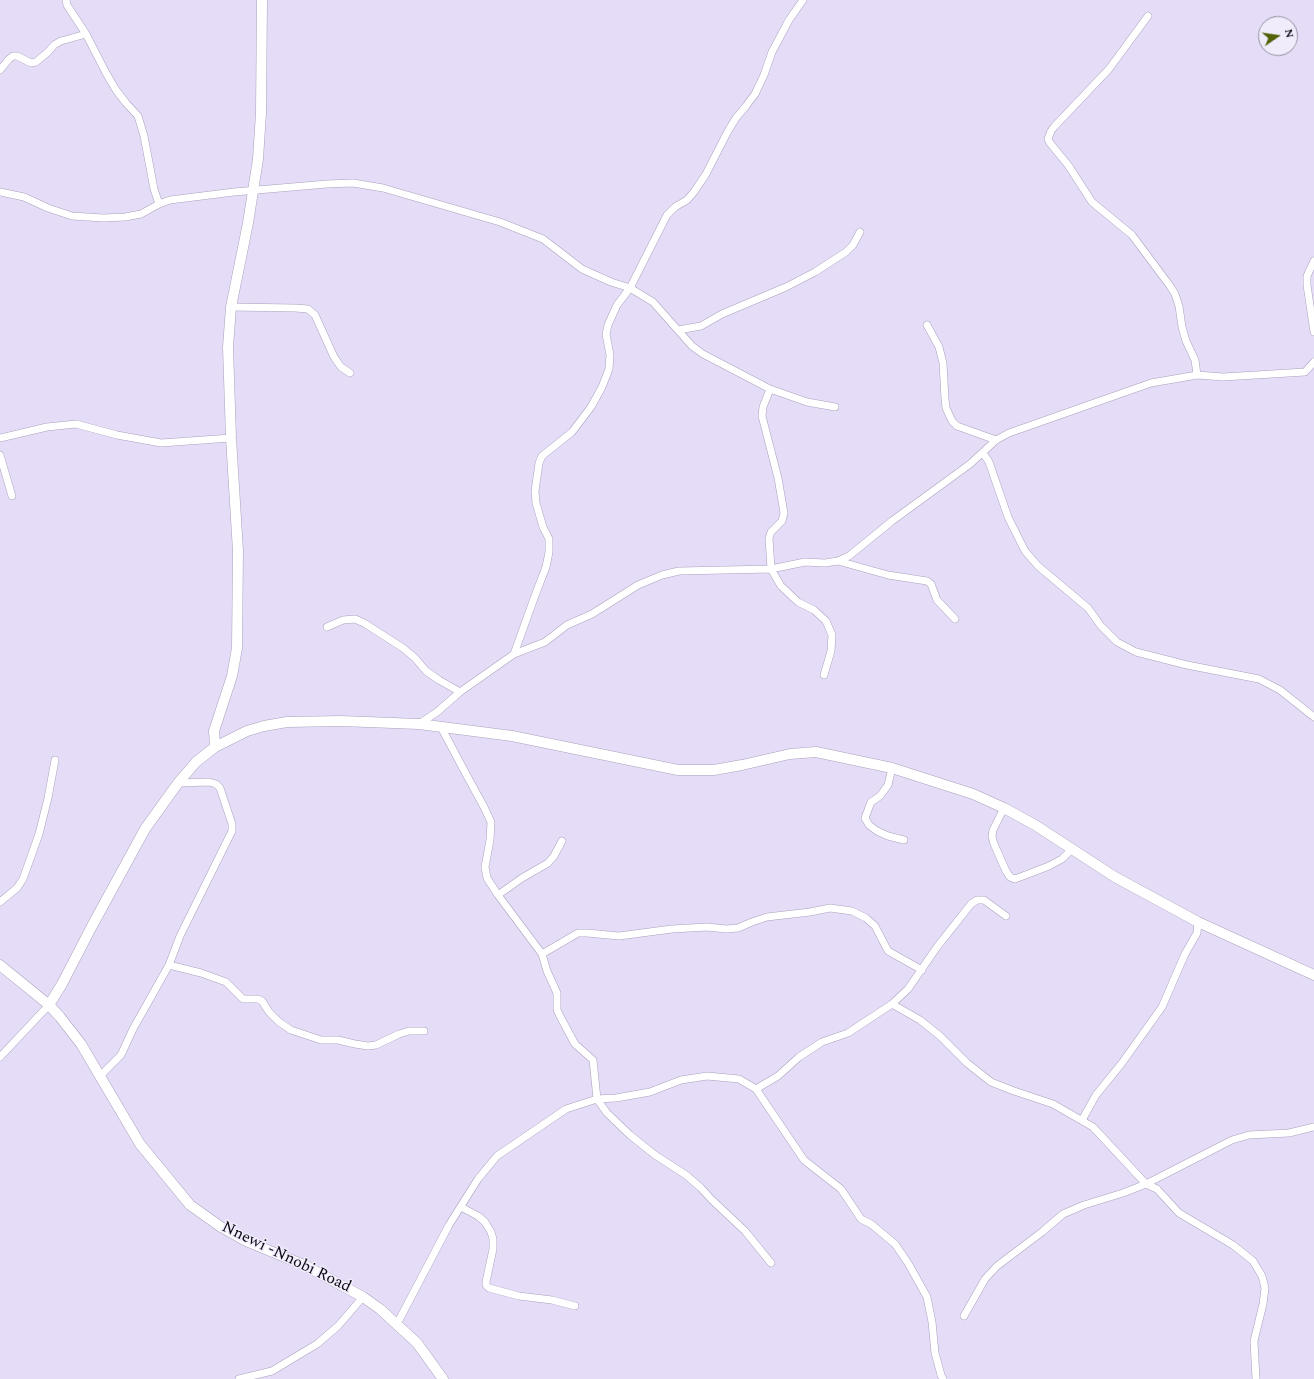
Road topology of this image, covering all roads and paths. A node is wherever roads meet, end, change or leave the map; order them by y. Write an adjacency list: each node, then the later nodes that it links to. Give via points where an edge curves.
1 (66, 0): 5 (street)
2 (262, 0): 7 (main road, via 261,113)
3 (803, 0): 12 (street, via 777,42 754,94 732,124 706,174 687,200 667,215)
4 (1148, 16): 19 (street, via 1109,69 1050,131 1048,138 1092,202 1132,235 1170,286 1179,306 1182,327 1195,360)
5 (86, 34): 6 (street, via 54,45 36,62 31,63 13,56); 9 (street, via 116,90 138,116)
6 (0, 70)
7 (253, 191): 9 (street, via 170,200); 12 (street, via 352,183 383,188 500,222 543,239 582,269); 13 (main road)
8 (0, 192): 9 (street, via 24,197 72,216 125,217 141,214)
9 (159, 204)
10 (860, 232): 15 (street, via 846,252 815,272 701,326)
11 (1314, 261): 16 (street, via 1307,276)
12 (630, 288): 15 (street, via 653,302); 32 (street, via 608,325 606,334 610,355 609,369 602,387 572,432 542,456 538,463 536,503 549,539 549,552 546,567)
13 (231, 307): 18 (street, via 308,309 315,315 334,357 341,367); 23 (main road, via 228,347)
14 (927, 325): 24 (street, via 943,363 946,408 952,421 957,426)
15 (678, 330): 20 (street, via 703,354)
16 (1314, 332)
17 (1314, 362): 19 (street, via 1305,372 1223,377)
18 (350, 373)
19 (1197, 375): 24 (street, via 1151,383 1009,433)
20 (770, 389): 21 (street, via 807,402); 29 (street, via 762,416 784,513 782,521 771,532 769,538)
21 (835, 407)
22 (0, 438): 23 (street, via 47,427 76,424 161,443)
23 (231, 438): 38 (main road, via 238,550 237,648 232,676 214,731)
24 (996, 440): 25 (street)
25 (983, 453): 28 (street, via 849,556); 35 (street, via 990,462 1008,518 1025,551 1038,566 1088,608 1117,642 1136,652 1259,679 1280,690)
26 (0, 455): 27 (street)
27 (12, 496)
28 (838, 561): 29 (street, via 805,562); 30 (street, via 888,575 927,581 931,584 937,600)
29 (771, 569): 32 (street, via 680,571 662,576 638,585 592,614 567,625 545,642); 33 (street, via 781,586 798,602 814,610 826,621 832,635 832,643)
30 (955, 619)
31 (327, 627): 34 (street, via 343,620 355,619 364,623 404,648 426,671)
32 (514, 654): 34 (street)
33 (824, 675)
34 (460, 692): 36 (street)
35 (1314, 717)
36 (419, 724): 37 (main road); 38 (main road, via 287,722 246,731)
37 (442, 727): 40 (main road, via 512,736 678,770 714,770 790,754 816,752); 46 (street, via 491,822 485,867 487,878)
38 (215, 746): 41 (main road, via 196,762)
39 (55, 760): 47 (street, via 48,798 23,878 17,888)
40 (892, 768): 42 (main road, via 973,794); 43 (street, via 888,785 880,796 871,802 865,818 869,825 878,831)
41 (178, 783): 52 (street, via 216,784 220,788 232,831 180,936); 56 (main road, via 145,828)
42 (1004, 808): 45 (main road); 45 (street, via 992,836 1010,877 1015,878 1049,866 1062,859)
43 (904, 840)
44 (562, 841): 46 (street, via 548,863)
45 (1072, 849): 49 (main road, via 1115,877)
46 (498, 895): 50 (street)
47 (0, 902)
48 (1006, 916): 53 (street, via 984,900 977,900 971,904)
49 (1198, 922): 54 (main road); 62 (street, via 1197,933 1162,1007 1096,1095)
50 (542, 954): 53 (street, via 578,934 619,936 672,929 738,928 767,917 830,908 852,911 866,918 875,926 888,951); 61 (street, via 557,993 557,1010 575,1044 592,1060)
51 (0, 965): 56 (main road, Nnewi -Nnobi Road)
52 (169, 965): 57 (street, via 226,982 243,999 262,1001 269,1012 291,1030 321,1040 338,1040 368,1046 409,1031); 59 (street, via 121,1055)
53 (922, 970): 55 (street, via 908,989)
54 (1314, 975)
55 (892, 1004): 60 (street, via 848,1033 822,1042 799,1057 778,1076); 62 (street, via 920,1020 991,1082 1053,1104)
56 (49, 1005): 58 (street); 59 (main road, Nnewi -Nnobi Road, via 81,1044)
57 (424, 1031)
58 (0, 1057)
59 (100, 1076): 67 (main road, Nnewi -Nnobi Road, via 140,1144 190,1204 221,1227 246,1241 304,1265)
60 (756, 1089): 61 (street, via 739,1079 707,1076 681,1080 650,1092); 73 (street, via 804,1160 841,1189 861,1219 895,1244 908,1263 927,1297 935,1353)
61 (597, 1099): 65 (street, via 566,1109 497,1156 478,1179); 66 (street, via 607,1113 630,1135 701,1188 745,1231)
62 (1082, 1120): 64 (street, via 1093,1127)
63 (1314, 1127): 64 (street, via 1289,1133 1249,1135 1232,1140)
64 (1146, 1184): 69 (street, via 1063,1214 997,1266 985,1279); 74 (street, via 1157,1189 1179,1213 1233,1245 1253,1261 1262,1276 1265,1288 1254,1342)
65 (461, 1207): 68 (street, via 478,1216 491,1232 493,1249 486,1286 525,1297); 70 (street)
66 (771, 1263)
67 (363, 1296): 70 (main road, Nnewi -Nnobi Road); 71 (street, via 338,1326 317,1344 272,1371)
68 (575, 1306)
69 (964, 1316)
70 (397, 1324): 72 (main road, Nnewi -Nnobi Road, via 416,1343)
71 (240, 1379)
72 (443, 1379)
73 (943, 1379)
74 (1256, 1379)

